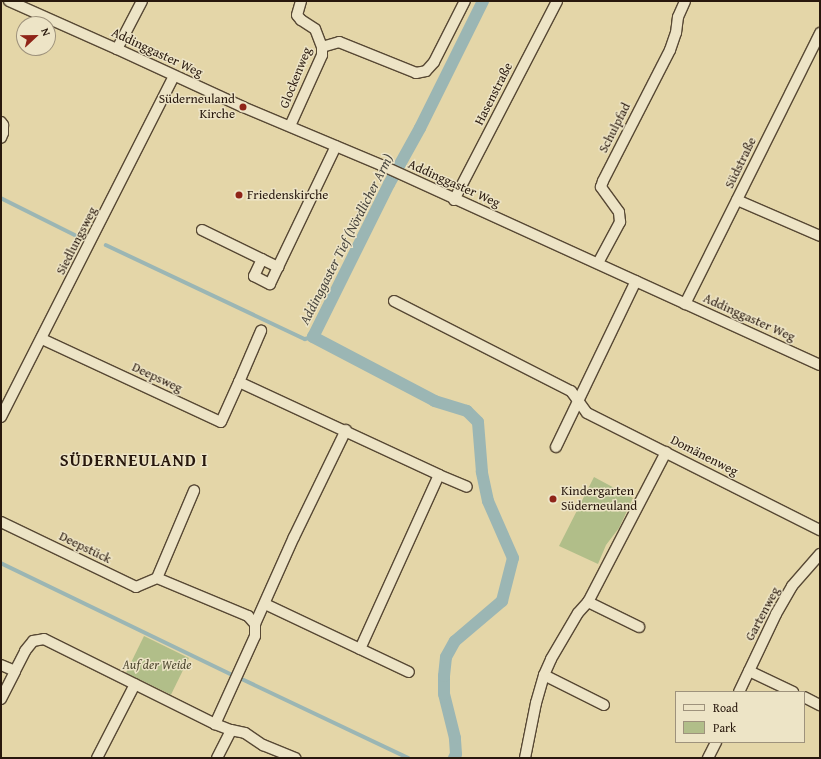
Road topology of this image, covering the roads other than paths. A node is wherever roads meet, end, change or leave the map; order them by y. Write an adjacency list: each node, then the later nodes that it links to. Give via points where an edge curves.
1 (9, 1): 9 (street, Addinggaster Weg)
2 (142, 1): 9 (street)
3 (301, 1): 8 (street, Glockenweg, via 298,15 315,29)
4 (465, 1): 8 (street, via 434,62 426,71 416,73 339,42)
5 (557, 1): 15 (street, Hasenstraße)
6 (685, 1): 20 (street, Schulpfad, via 678,17 670,50 602,181 601,187 619,212 620,222)
7 (820, 33): 16 (street, Südstraße)
8 (322, 47): 12 (street, Glockenweg, via 322,55)
9 (117, 48): 10 (street, Addinggaster Weg)
10 (174, 76): 12 (street, Addinggaster Weg); 26 (street, Siedlungsweg)
11 (1, 122): 13 (street)
12 (290, 126): 14 (street, Addinggaster Weg)
13 (1, 138)
14 (336, 146): 15 (street, Addinggaster Weg); 21 (street)
15 (454, 200): 20 (street, Addinggaster Weg)
16 (737, 200): 18 (street); 24 (street, Südstraße)
17 (202, 230): 19 (street)
18 (820, 236)
19 (262, 259): 21 (street); 21 (street, via 254,276 270,284)
20 (598, 263): 22 (street, Addinggaster Weg)
21 (278, 267)
22 (636, 281): 24 (street, Addinggaster Weg); 29 (street)
23 (394, 301): 29 (street, Domänenweg, via 571,391)
24 (685, 304): 27 (street, Addinggaster Weg)
25 (261, 330): 28 (street, Deepsweg)
26 (42, 339): 28 (street, Deepsweg, via 221,422); 30 (street, Siedlungsweg)
27 (820, 365)
28 (239, 382): 31 (street)
29 (579, 403): 32 (street); 33 (street, Domänenweg, via 587,413)
30 (1, 417)
31 (346, 430): 34 (street); 42 (street)
32 (556, 447)
33 (666, 452): 38 (street, Domänenweg); 41 (street)
34 (440, 475): 35 (street); 45 (street)
35 (466, 487)
36 (194, 491): 40 (street)
37 (1, 522): 40 (street, Deepstück, via 136,587)
38 (820, 530)
39 (820, 554): 48 (street, Gartenweg, via 792,586)
40 (158, 578): 43 (street, via 248,616)
41 (588, 602): 44 (street); 50 (street, via 578,613 550,659)
42 (265, 604): 43 (street); 45 (street)
43 (255, 624): 58 (street, via 255,636)
44 (639, 627)
45 (360, 649): 49 (street)
46 (1, 664): 47 (street)
47 (15, 671): 51 (street, via 24,651 33,641 44,639); 55 (street)
48 (749, 671): 52 (street, Gartenweg); 53 (street)
49 (409, 672)
50 (544, 675): 56 (street); 64 (street)
51 (135, 684): 58 (street); 61 (street)
52 (739, 691)
53 (791, 691)
54 (805, 698): 57 (street)
55 (1, 699)
56 (604, 705)
57 (820, 705)
58 (215, 724): 59 (street)
59 (231, 730): 62 (street); 63 (street, via 245,733)
60 (716, 743): 65 (street)
61 (97, 758)
62 (217, 758)
63 (296, 758)
64 (525, 758)
65 (708, 758)

